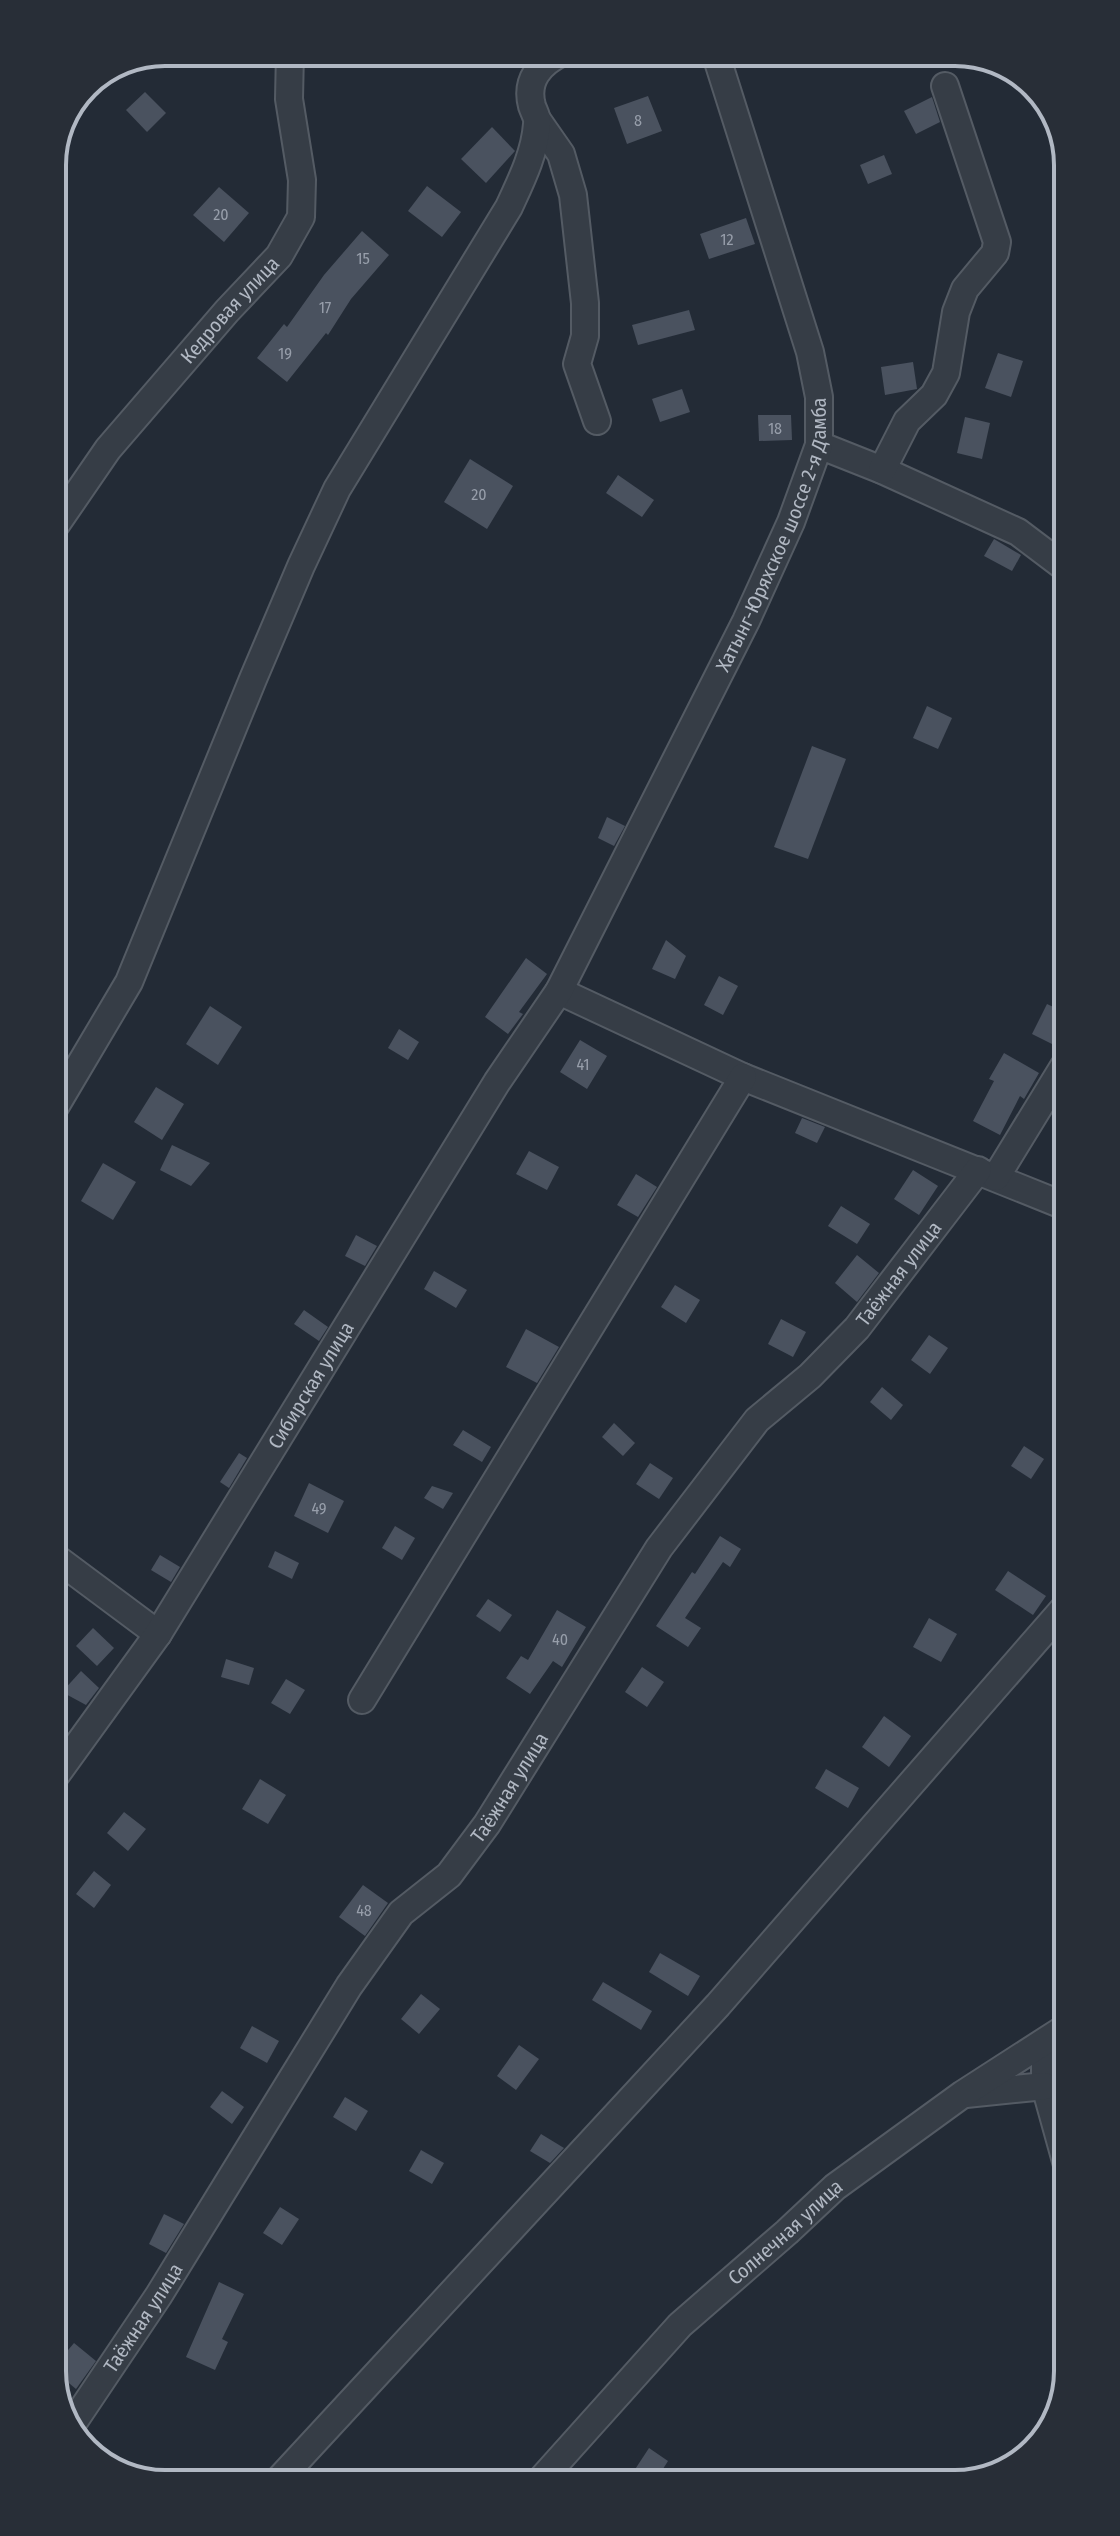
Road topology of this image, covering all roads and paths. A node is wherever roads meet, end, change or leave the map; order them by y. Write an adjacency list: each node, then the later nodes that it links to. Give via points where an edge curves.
1 (290, 66): 9 (street, Кедровая улица, via 301,217 279,256 108,449)
2 (542, 66): 5 (street, via 529,87)
3 (719, 66): 7 (street, Хатынг-Юряхское шоссе 2-я Дамба, via 810,352 819,397)
4 (945, 86): 8 (street, via 997,242 956,312 946,373 934,395 907,421)
5 (538, 121): 6 (street, via 561,154 573,195 585,303 585,336 577,364); 14 (street, via 527,170 509,207 337,489 129,982)
6 (597, 421)
7 (819, 445): 8 (street); 11 (street, Хатынг-Юряхское шоссе 2-я Дамба, via 746,621)
8 (882, 470): 10 (street, via 1018,532)
9 (66, 510)
10 (1054, 559)
11 (559, 991): 12 (street); 19 (street, Сибирская улица, via 497,1082)
12 (743, 1077): 15 (street); 20 (street)
13 (1054, 1080): 15 (street, Таёжная улица)
14 (66, 1088)
15 (987, 1174): 16 (street); 27 (street, Таёжная улица, via 857,1328 757,1420 659,1548 487,1824 449,1875 401,1913 349,1986 159,2295)
16 (1054, 1201)
17 (66, 1565): 19 (street)
18 (1054, 1620): 28 (street, via 718,2005)
19 (158, 1634): 21 (street, Сибирская улица)
20 (362, 1700)
21 (66, 1761)
22 (1054, 2036): 23 (street, Солнечная улица)
23 (1045, 2042): 24 (street); 25 (street, Солнечная улица)
24 (1045, 2086): 25 (street); 26 (street)
25 (963, 2094): 29 (street, Солнечная улица, via 835,2187 680,2325)
26 (1054, 2118)
27 (77, 2417)
28 (288, 2470)
29 (550, 2470)

